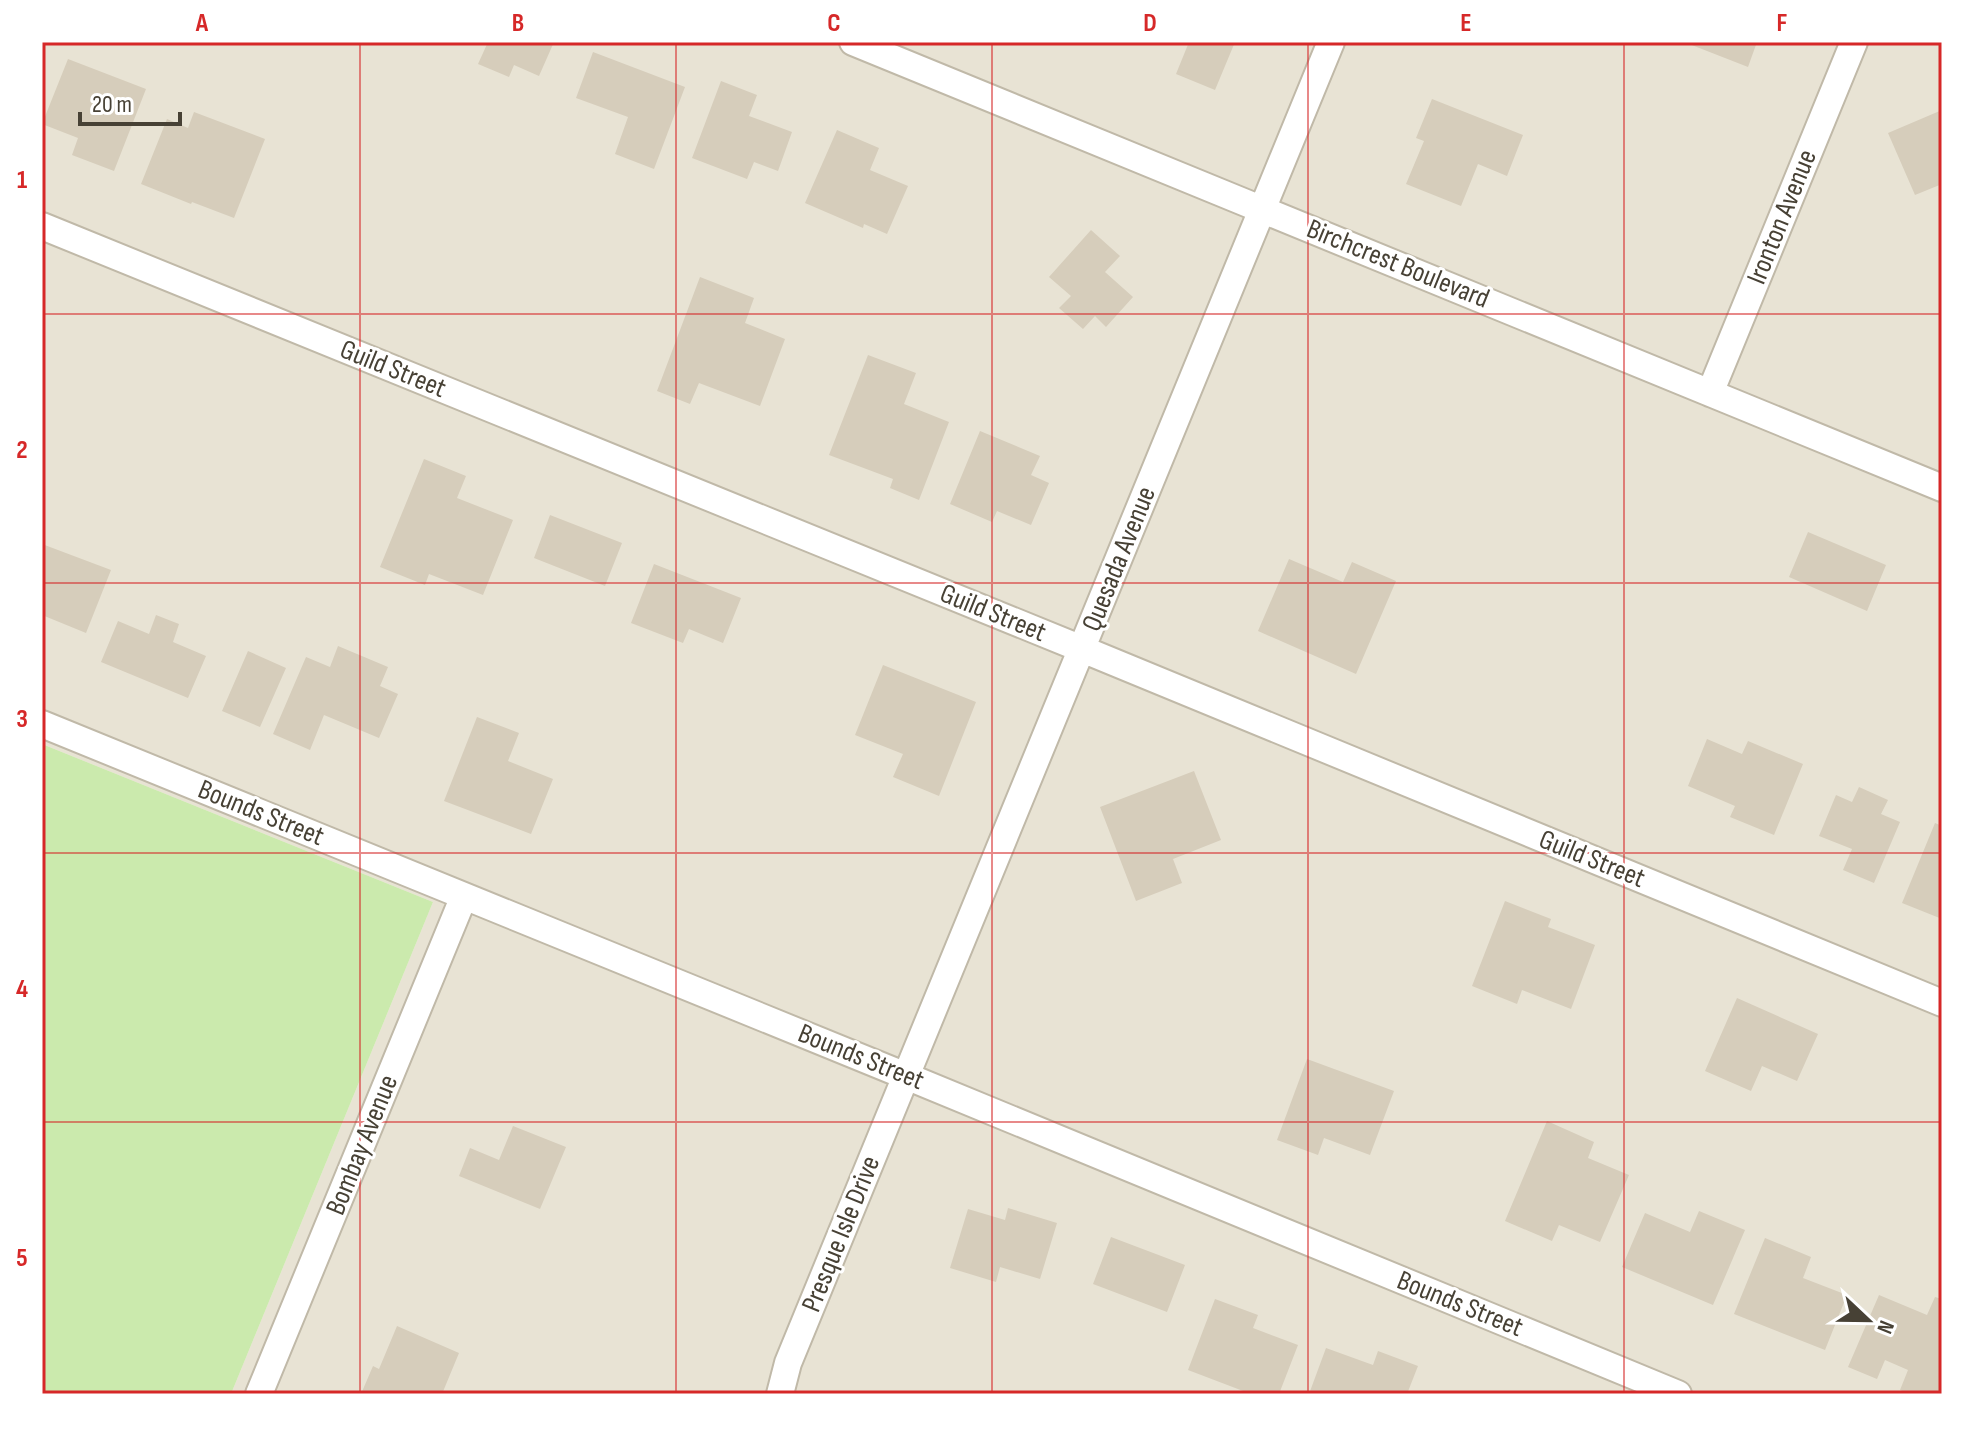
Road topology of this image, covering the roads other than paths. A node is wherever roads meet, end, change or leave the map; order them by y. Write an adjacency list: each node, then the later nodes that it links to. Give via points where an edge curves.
1 (853, 42): 4 (street, Birchcrest Boulevard)
2 (1331, 42): 4 (street, Quesada Avenue)
3 (1854, 42): 6 (street, Ironton Avenue)
4 (1263, 209): 6 (street, Birchcrest Boulevard); 8 (street, Quesada Avenue)
5 (42, 226): 8 (street, Guild Street)
6 (1710, 393): 7 (street, Birchcrest Boulevard)
7 (1942, 488)
8 (1082, 649): 11 (street, Guild Street); 12 (street, Quesada Avenue)
9 (42, 724): 10 (street, Bounds Street)
10 (464, 896): 12 (street, Bounds Street); 13 (street, Bombay Avenue)
11 (1942, 1003)
12 (906, 1076): 14 (street, Presque Isle Drive); 15 (street, Bounds Street)
13 (259, 1394)
14 (780, 1394)
15 (1678, 1394)

